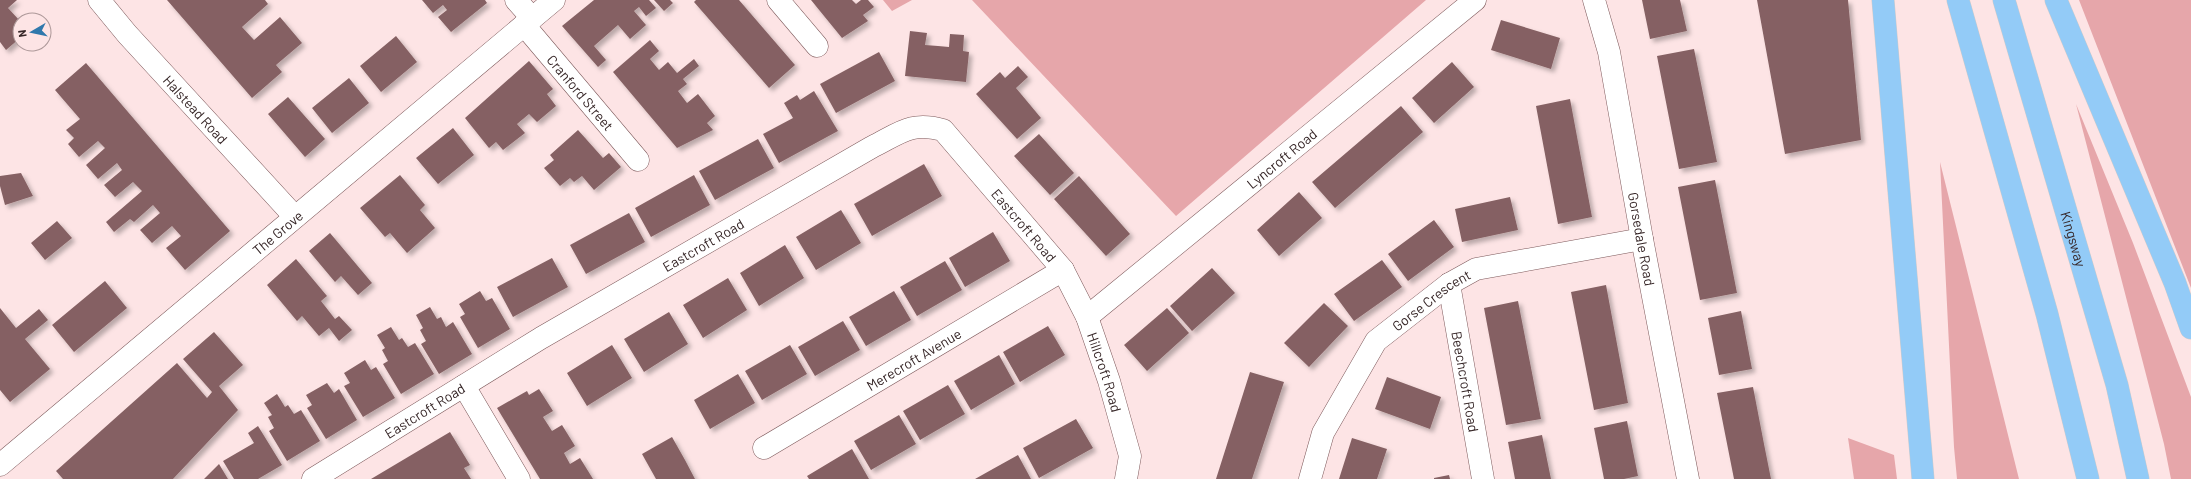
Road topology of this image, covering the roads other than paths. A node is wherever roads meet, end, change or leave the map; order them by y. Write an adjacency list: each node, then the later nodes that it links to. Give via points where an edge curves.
1 (99, 0): 14 (street, Halstead Road)
2 (516, 0): 11 (street, Cranford Street)
3 (554, 0): 11 (street, The Grove)
4 (778, 0): 12 (street)
5 (1475, 0): 18 (street, Lyncroft Road)
6 (1594, 0): 15 (street, Gorsedale Road, via 1609,52)
7 (1883, 0): 29 (highway)
8 (1958, 0): 30 (highway, via 2047,314)
9 (2004, 0): 31 (highway, Kingsway, via 2117,385)
10 (2056, 0): 19 (highway, via 2175,283)
11 (528, 21): 13 (street, Cranford Street); 14 (street, The Grove)
12 (817, 46)
13 (638, 160)
14 (295, 218): 22 (street, The Grove)
15 (1642, 239): 17 (street, Gorse Crescent, via 1476,269); 28 (street, Gorsedale Road)
16 (1063, 270): 18 (street, Hillcroft Road); 20 (street, Eastcroft Road, via 943,130 913,126 561,326); 21 (street, Merecroft Avenue)
17 (1449, 284): 26 (street, Gorse Crescent, via 1376,341 1322,433); 27 (street, Beechcroft Road)
18 (1087, 316): 25 (street, Hillcroft Road, via 1130,456)
19 (2191, 328)
20 (464, 386): 23 (street, Eastcroft Road); 24 (street)
21 (764, 448)
22 (0, 465)
23 (313, 479)
24 (519, 479)
25 (1126, 479)
26 (1310, 479)
27 (1483, 479)
28 (1688, 479)
29 (1923, 479)
30 (2088, 479)
31 (2138, 479)

